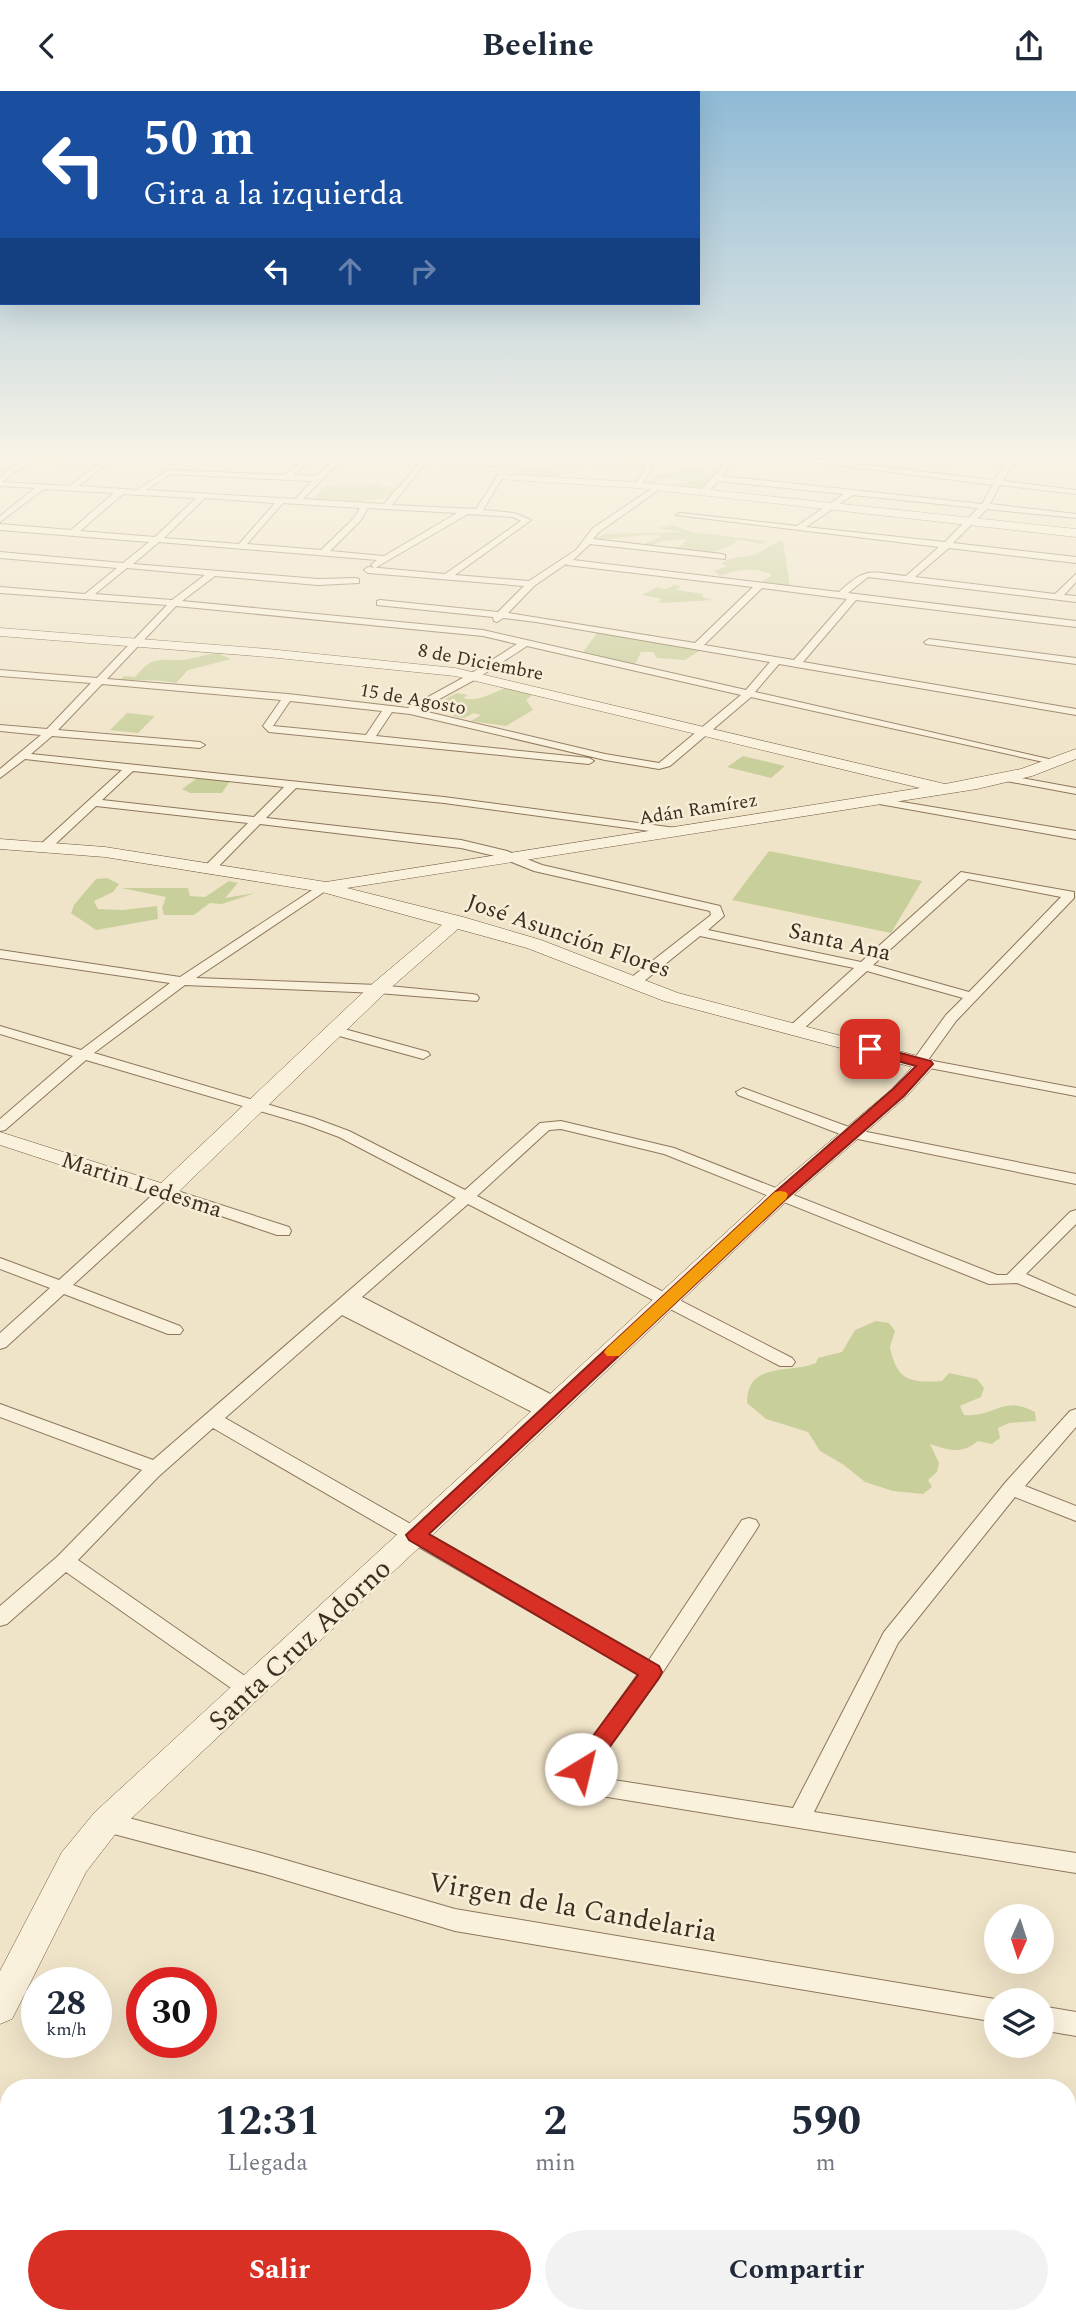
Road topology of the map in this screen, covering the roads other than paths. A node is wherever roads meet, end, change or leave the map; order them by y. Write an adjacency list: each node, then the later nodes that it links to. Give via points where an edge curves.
1 (28, 557): 11 (street)
2 (137, 557): 11 (street)
3 (375, 557): 8 (street)
4 (474, 557): 14 (street)
5 (572, 557): 10 (street)
6 (933, 557): 15 (street)
7 (1052, 557): 9 (street)
8 (383, 558): 12 (street)
9 (1076, 560)
10 (567, 562): 18 (street); 19 (street)
11 (128, 565): 13 (street); 23 (street)
12 (368, 570): 14 (street); 17 (street)
13 (214, 573): 17 (street, via 318,582); 27 (street)
14 (446, 577): 18 (street)
15 (909, 577): 22 (street, via 861,576); 25 (street)
16 (1076, 577): 25 (street)
17 (356, 580): 21 (street)
18 (531, 584): 29 (street)
19 (759, 586): 22 (street); 36 (street)
20 (0, 590): 23 (street)
21 (343, 595)
22 (841, 595): 24 (street)
23 (86, 597): 27 (street)
24 (854, 597): 30 (street); 39 (street)
25 (1057, 597): 26 (street)
26 (1076, 599)
27 (174, 603): 32 (street); 33 (street)
28 (380, 603): 29 (street)
29 (502, 614): 32 (street); 36 (street)
30 (1076, 624)
31 (0, 632): 33 (street, 8 de Diciembre)
32 (482, 633): 35 (street)
33 (137, 642): 41 (street, 8 de Diciembre, via 382,663); 42 (street)
34 (929, 642): 38 (street)
35 (523, 644): 41 (street); 43 (street)
36 (697, 647): 37 (street)
37 (776, 661): 39 (street); 43 (street, 15 de Agosto)
38 (1076, 661)
39 (796, 664): 47 (street)
40 (0, 673): 42 (street, 15 de Agosto)
41 (474, 676): 46 (street); 49 (street, 8 de Diciembre)
42 (100, 681): 44 (street, 15 de Agosto); 50 (street)
43 (748, 694): 49 (street, 15 de Agosto); 56 (street)
44 (288, 697): 45 (street, 15 de Agosto); 51 (street, via 269,729)
45 (389, 709): 46 (street, 15 de Agosto); 51 (street)
46 (410, 711): 55 (street, 15 de Agosto)
47 (1076, 712)
48 (0, 728): 50 (street)
49 (707, 730): 55 (street, 15 de Agosto, via 659,766); 61 (street, 8 de Diciembre)
50 (50, 732): 52 (street); 54 (street)
51 (369, 740): 55 (street, via 583,761)
52 (200, 745)
53 (1076, 754): 56 (street, Adán Ramírez)
54 (24, 756): 57 (street); 58 (street)
55 (605, 757)
56 (1053, 763): 59 (street, Adán Ramírez)
57 (131, 767): 60 (street); 64 (street)
58 (0, 775)
59 (1005, 778): 61 (street, Adán Ramírez); 62 (street)
60 (294, 783): 65 (street); 66 (street)
61 (945, 789): 63 (street, Adán Ramírez)
62 (1076, 791)
63 (872, 800): 66 (street, Adán Ramírez); 67 (street)
64 (93, 802): 65 (street); 69 (street)
65 (258, 819): 70 (street, via 461,844); 71 (street)
66 (683, 832): 70 (street, Adán Ramírez)
67 (1076, 835)
68 (0, 844): 69 (street, José Asunción Flores)
69 (46, 846): 71 (street, José Asunción Flores)
70 (516, 858): 72 (street, Adán Ramírez); 74 (street, via 548,870 716,909 718,916)
71 (211, 867): 72 (street, José Asunción Flores)
72 (323, 887): 73 (street, José Asunción Flores); 77 (street)
73 (457, 921): 78 (street, José Asunción Flores, via 534,944); 79 (street)
74 (699, 932): 76 (street, Santa Ana); 78 (street)
75 (0, 954): 77 (street)
76 (866, 967): 80 (street, Santa Ana); 80 (street, via 965,875 1070,895); 82 (street)
77 (182, 981): 79 (street); 85 (street)
78 (634, 983): 82 (street, José Asunción Flores)
79 (379, 989): 81 (street); 84 (street)
80 (971, 996): 87 (street)
81 (472, 998)
82 (795, 1029): 87 (street, José Asunción Flores)
83 (0, 1030): 85 (street)
84 (337, 1031): 86 (street); 90 (street)
85 (83, 1055): 90 (street); 91 (street)
86 (423, 1055)
87 (923, 1063): 89 (street, José Asunción Flores); 92 (street, Santa Cruz Adorno)
88 (743, 1092): 92 (street)
89 (1076, 1092)
90 (257, 1108): 95 (street); 96 (street, via 344,1134)
91 (0, 1127)
92 (853, 1134): 94 (street); 97 (street, Santa Cruz Adorno)
93 (0, 1138): 95 (street, Martin Ledesma)
94 (1076, 1179)
95 (165, 1192): 99 (street, Martin Ledesma); 102 (street)
96 (468, 1196): 97 (street, via 545,1126 553,1125 669,1151); 103 (street); 105 (street)
97 (779, 1196): 101 (street, via 979,1276 1011,1280); 103 (street, Santa Cruz Adorno)
98 (1076, 1215): 101 (street)
99 (283, 1231)
100 (0, 1263): 102 (street)
101 (1014, 1276): 104 (street)
102 (61, 1287): 106 (street); 107 (street)
103 (668, 1300): 108 (street); 109 (street, Santa Cruz Adorno)
104 (1076, 1302)
105 (346, 1303): 109 (street); 112 (street)
106 (174, 1330)
107 (0, 1343)
108 (786, 1362)
109 (553, 1409): 117 (street, Santa Cruz Adorno)
110 (0, 1410): 113 (street)
111 (1076, 1415): 114 (street)
112 (212, 1419): 113 (street); 117 (street)
113 (155, 1468): 118 (street)
114 (1012, 1488): 115 (street); 122 (street, via 891,1638)
115 (1076, 1514)
116 (749, 1525): 120 (street)
117 (415, 1535): 120 (street); 121 (street, Santa Cruz Adorno)
118 (65, 1561): 119 (street); 121 (street)
119 (0, 1618)
120 (652, 1672): 122 (street, via 581,1769 584,1779 597,1787)
121 (248, 1689): 123 (street, Santa Cruz Adorno)
122 (799, 1819): 124 (street)
123 (106, 1822): 125 (street, Santa Cruz Adorno, via 74,1862); 126 (street, Virgen de la Candelaria, via 455,1920)
124 (1076, 1863)
125 (0, 2007)
126 (984, 2008)
127 (1054, 2020): 128 (street)
128 (1076, 2024)

